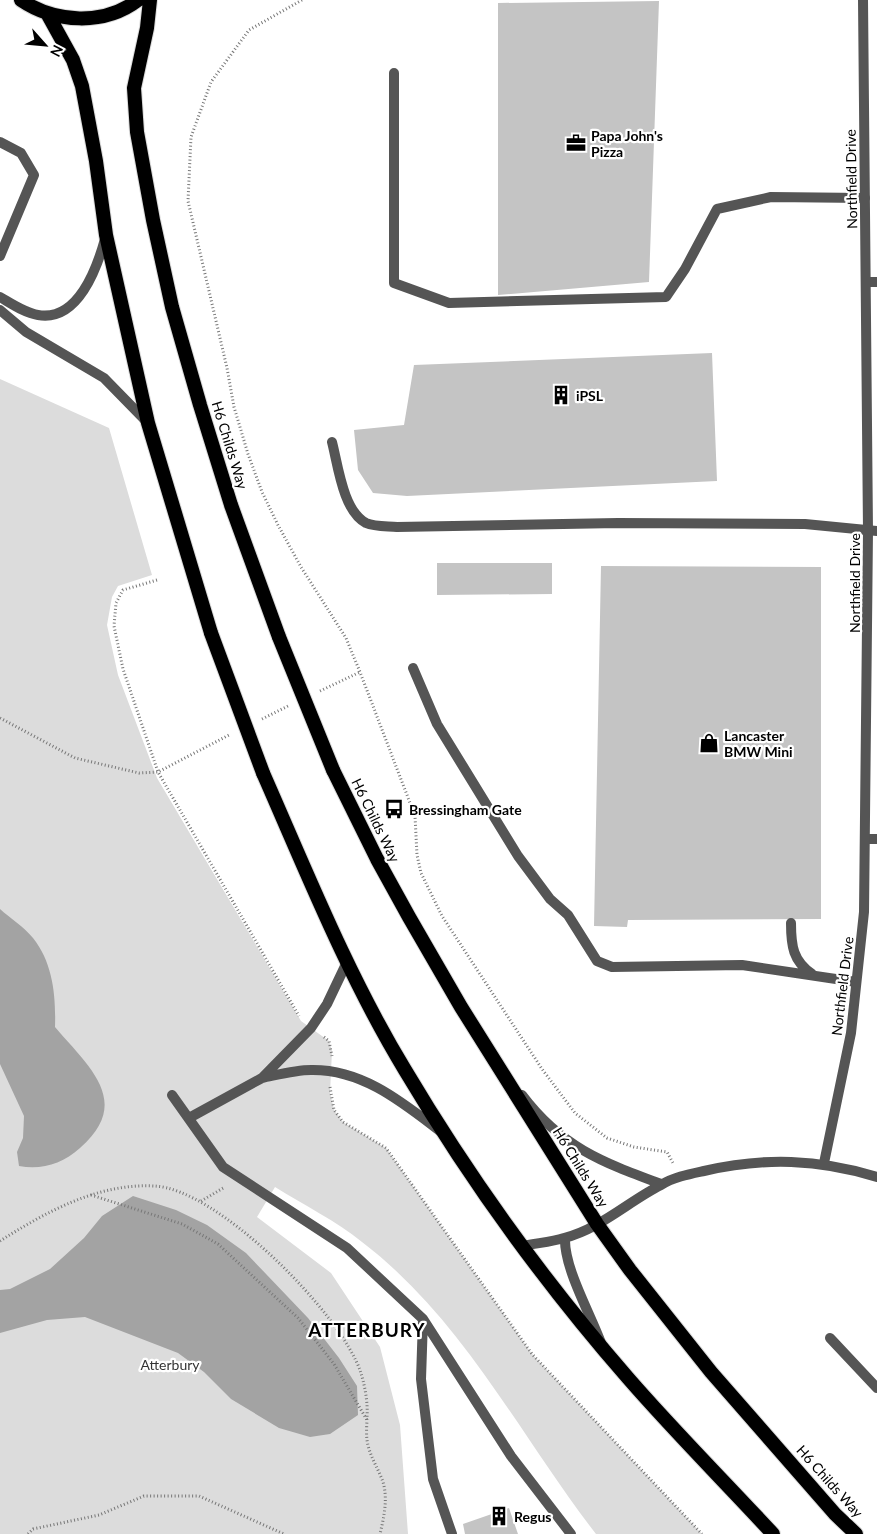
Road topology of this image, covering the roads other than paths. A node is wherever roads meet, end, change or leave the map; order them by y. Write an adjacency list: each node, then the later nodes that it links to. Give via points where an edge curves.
1 (21, 0): 5 (highway)
2 (138, 0): 5 (highway, via 113,13 91,18 68,18)
3 (150, 0): 24 (highway, H6 Childs Way, bridge, via 134,88 136,132 172,307 230,505 333,770 409,918 461,1007)
4 (863, 0): 8 (street, Northfield Drive)
5 (46, 13): 9 (highway, via 73,60 82,86)
6 (394, 73): 8 (street, via 394,283 449,303 666,297 717,209 771,196)
7 (0, 142): 10 (street, via 22,152 34,175)
8 (865, 198): 11 (street, Northfield Drive)
9 (106, 235): 12 (street, via 89,285 63,311 50,316 38,315); 14 (highway)
10 (0, 256)
11 (872, 282): 16 (street, Northfield Drive)
12 (0, 297)
13 (0, 310): 14 (street, via 26,332 104,378)
14 (148, 423): 21 (highway, bridge, via 211,633 263,773)
15 (332, 442): 16 (street, via 348,505 366,523 379,526 805,524)
16 (873, 531): 18 (street, Northfield Drive)
17 (413, 668): 22 (street, via 437,724 518,856 550,899 568,915 597,961 612,968 742,965)
18 (866, 839): 19 (street); 23 (street, Northfield Drive, via 864,912)
19 (877, 839)
20 (791, 923): 22 (street, via 793,952 800,966)
21 (348, 962): 25 (street, via 311,1028); 28 (highway, via 404,1069)
22 (815, 976): 23 (street)
23 (856, 982): 29 (street, Northfield Drive, via 851,1032)
24 (498, 1062): 31 (street, via 524,1098 553,1130 573,1146); 32 (highway, H6 Childs Way)
25 (262, 1078): 27 (street); 28 (street, via 330,1070 387,1092)
26 (172, 1095): 27 (street)
27 (190, 1118): 35 (street, via 223,1166 347,1248)
28 (444, 1134): 34 (highway)
29 (824, 1163): 30 (street); 31 (street, via 747,1162)
30 (877, 1177)
31 (661, 1184): 32 (street)
32 (598, 1224): 33 (street); 42 (highway, H6 Childs Way, via 711,1372)
33 (565, 1238): 34 (street); 37 (street, via 569,1265)
34 (523, 1246): 37 (highway)
35 (422, 1319): 39 (street, via 421,1379 433,1479); 40 (street, via 511,1456)
36 (830, 1338): 38 (street)
37 (602, 1346): 41 (highway)
38 (877, 1388)
39 (452, 1534)
40 (571, 1534)
41 (773, 1534)
42 (856, 1534)

